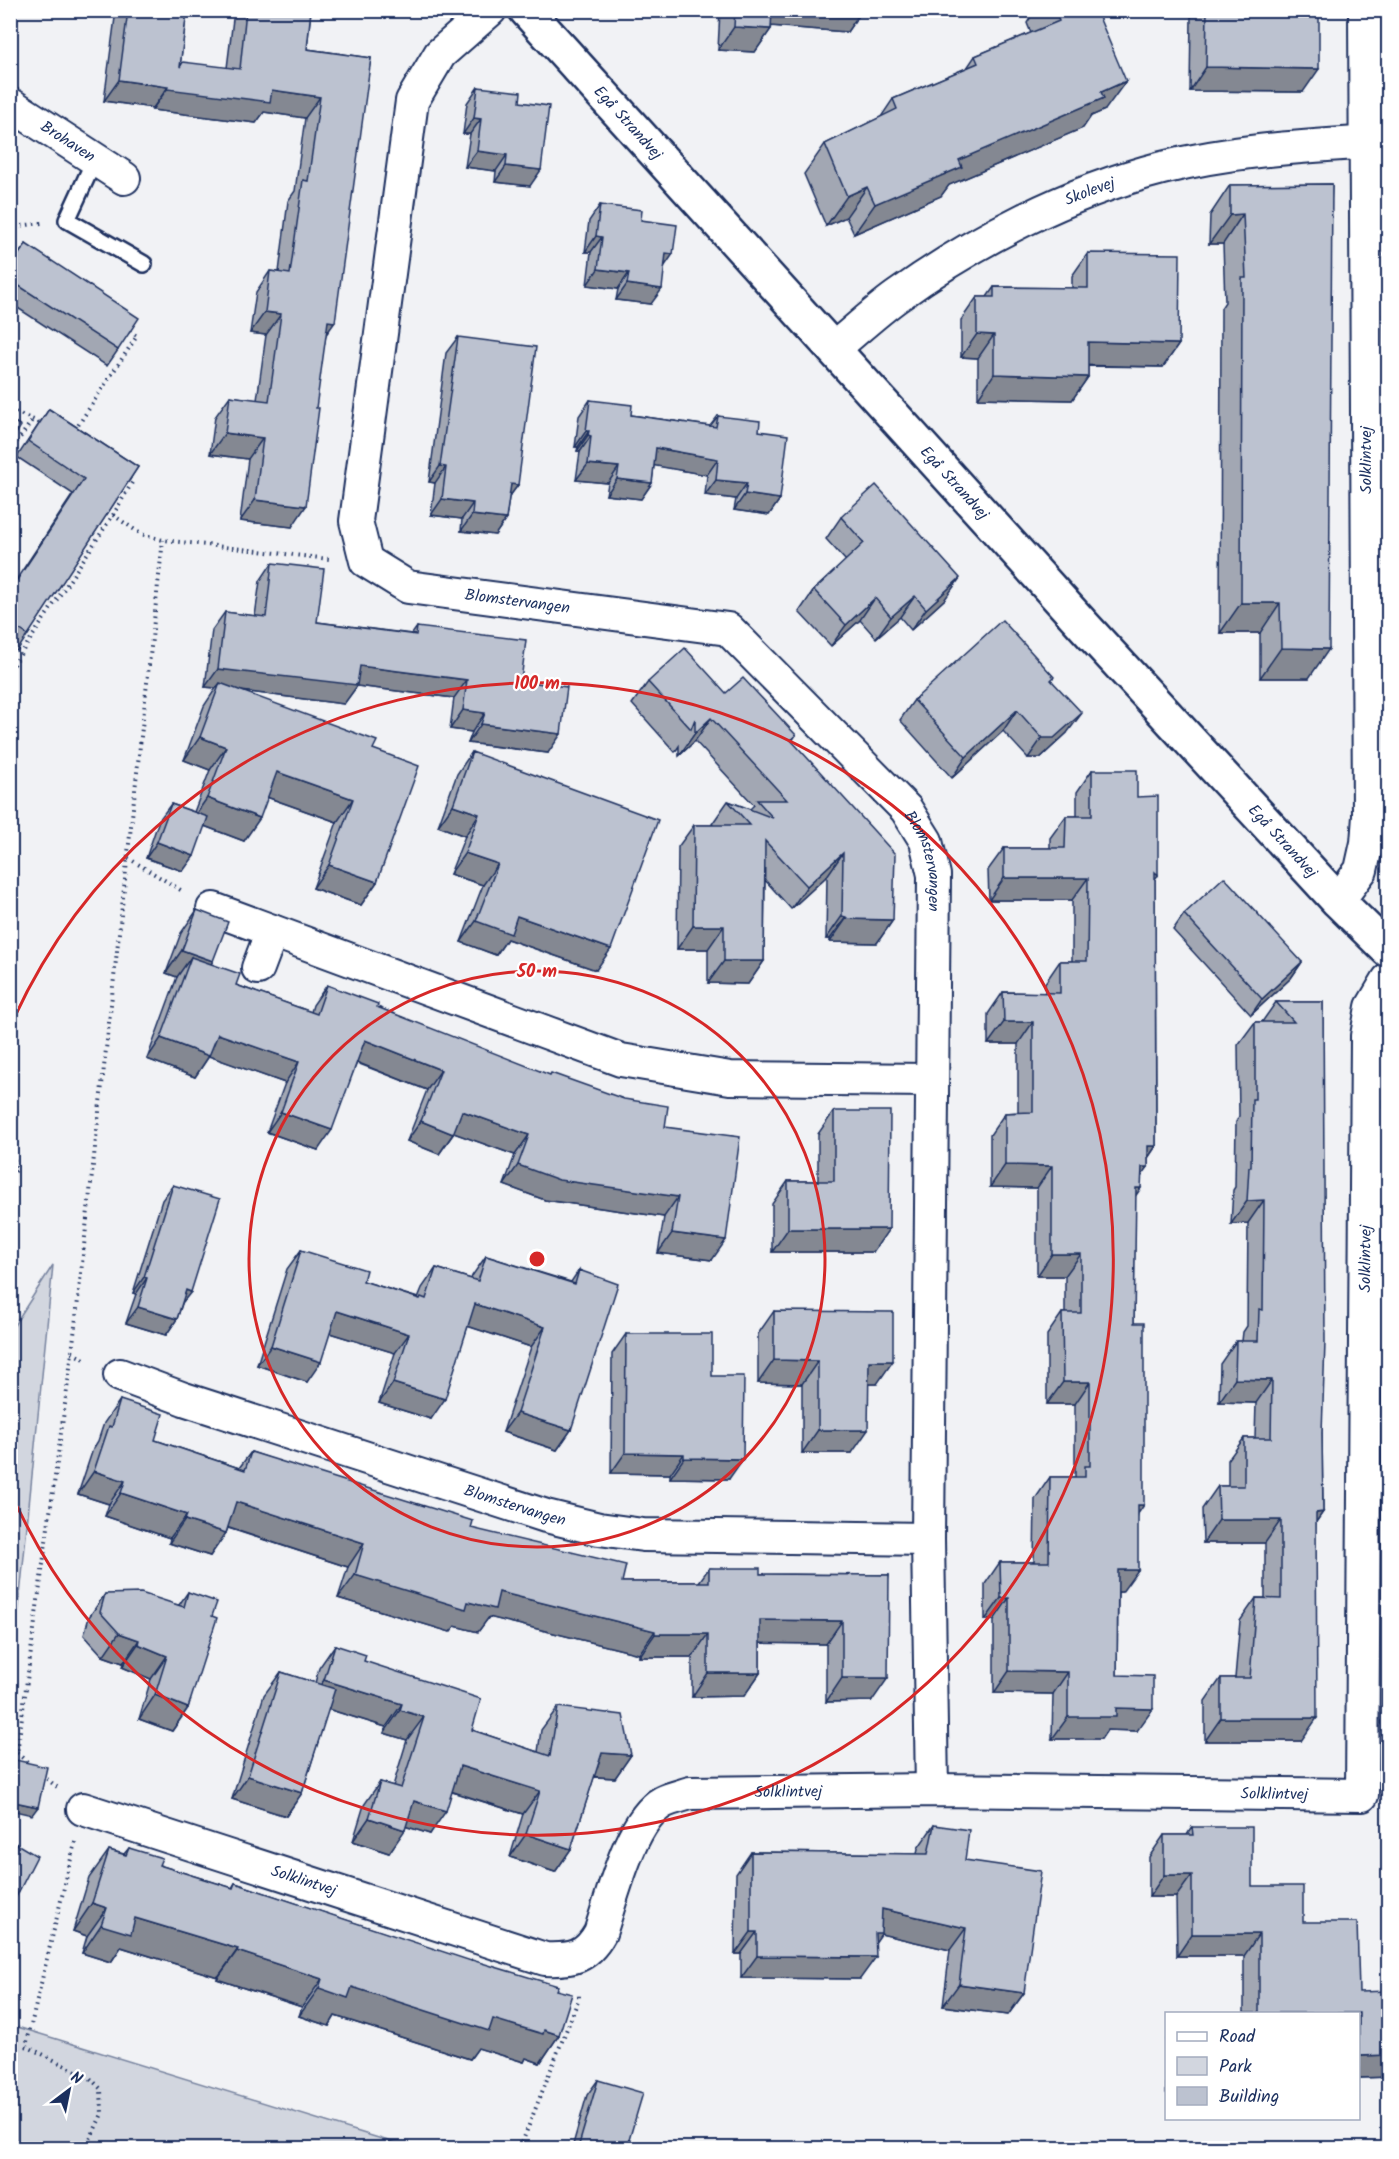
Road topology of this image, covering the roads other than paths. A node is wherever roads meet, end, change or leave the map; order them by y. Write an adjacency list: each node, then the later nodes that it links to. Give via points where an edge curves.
1 (490, 10): 16 (street, Blomstervangen, via 440,54 412,101 356,521 366,561 408,587 728,628 906,809 926,841 934,876)
2 (526, 10): 9 (street, Egå Strandvej)
3 (1365, 10): 5 (street, Solklintvej)
4 (10, 104): 6 (street, Brohaven)
5 (1376, 142): 9 (street, Skolevej, via 1243,153 1162,168 1086,193 1012,226 956,258 896,297); 10 (street, Solklintvej, via 1369,816 1361,870)
6 (95, 159): 7 (street, Brohaven); 8 (lane, via 67,220)
7 (124, 178)
8 (144, 264)
9 (833, 349): 10 (street, Egå Strandvej)
10 (1338, 901): 13 (street, Egå Strandvej)
11 (213, 909): 12 (street)
12 (272, 931): 14 (street); 16 (street, via 621,1060 730,1078)
13 (1389, 950)
14 (258, 968)
15 (1389, 980): 19 (street, Solklintvej, via 1372,1007 1366,1036)
16 (930, 1080): 18 (street, Blomstervangen)
17 (120, 1375): 18 (street, Blomstervangen, via 523,1509 599,1528 643,1535)
18 (928, 1539): 20 (street, Blomstervangen)
19 (1376, 1543): 20 (street, Solklintvej, via 1362,1795)
20 (932, 1790): 21 (street, Solklintvej, via 690,1793 663,1802 645,1818 636,1834 592,1946 580,1956 564,1960 545,1959)
21 (83, 1809)

